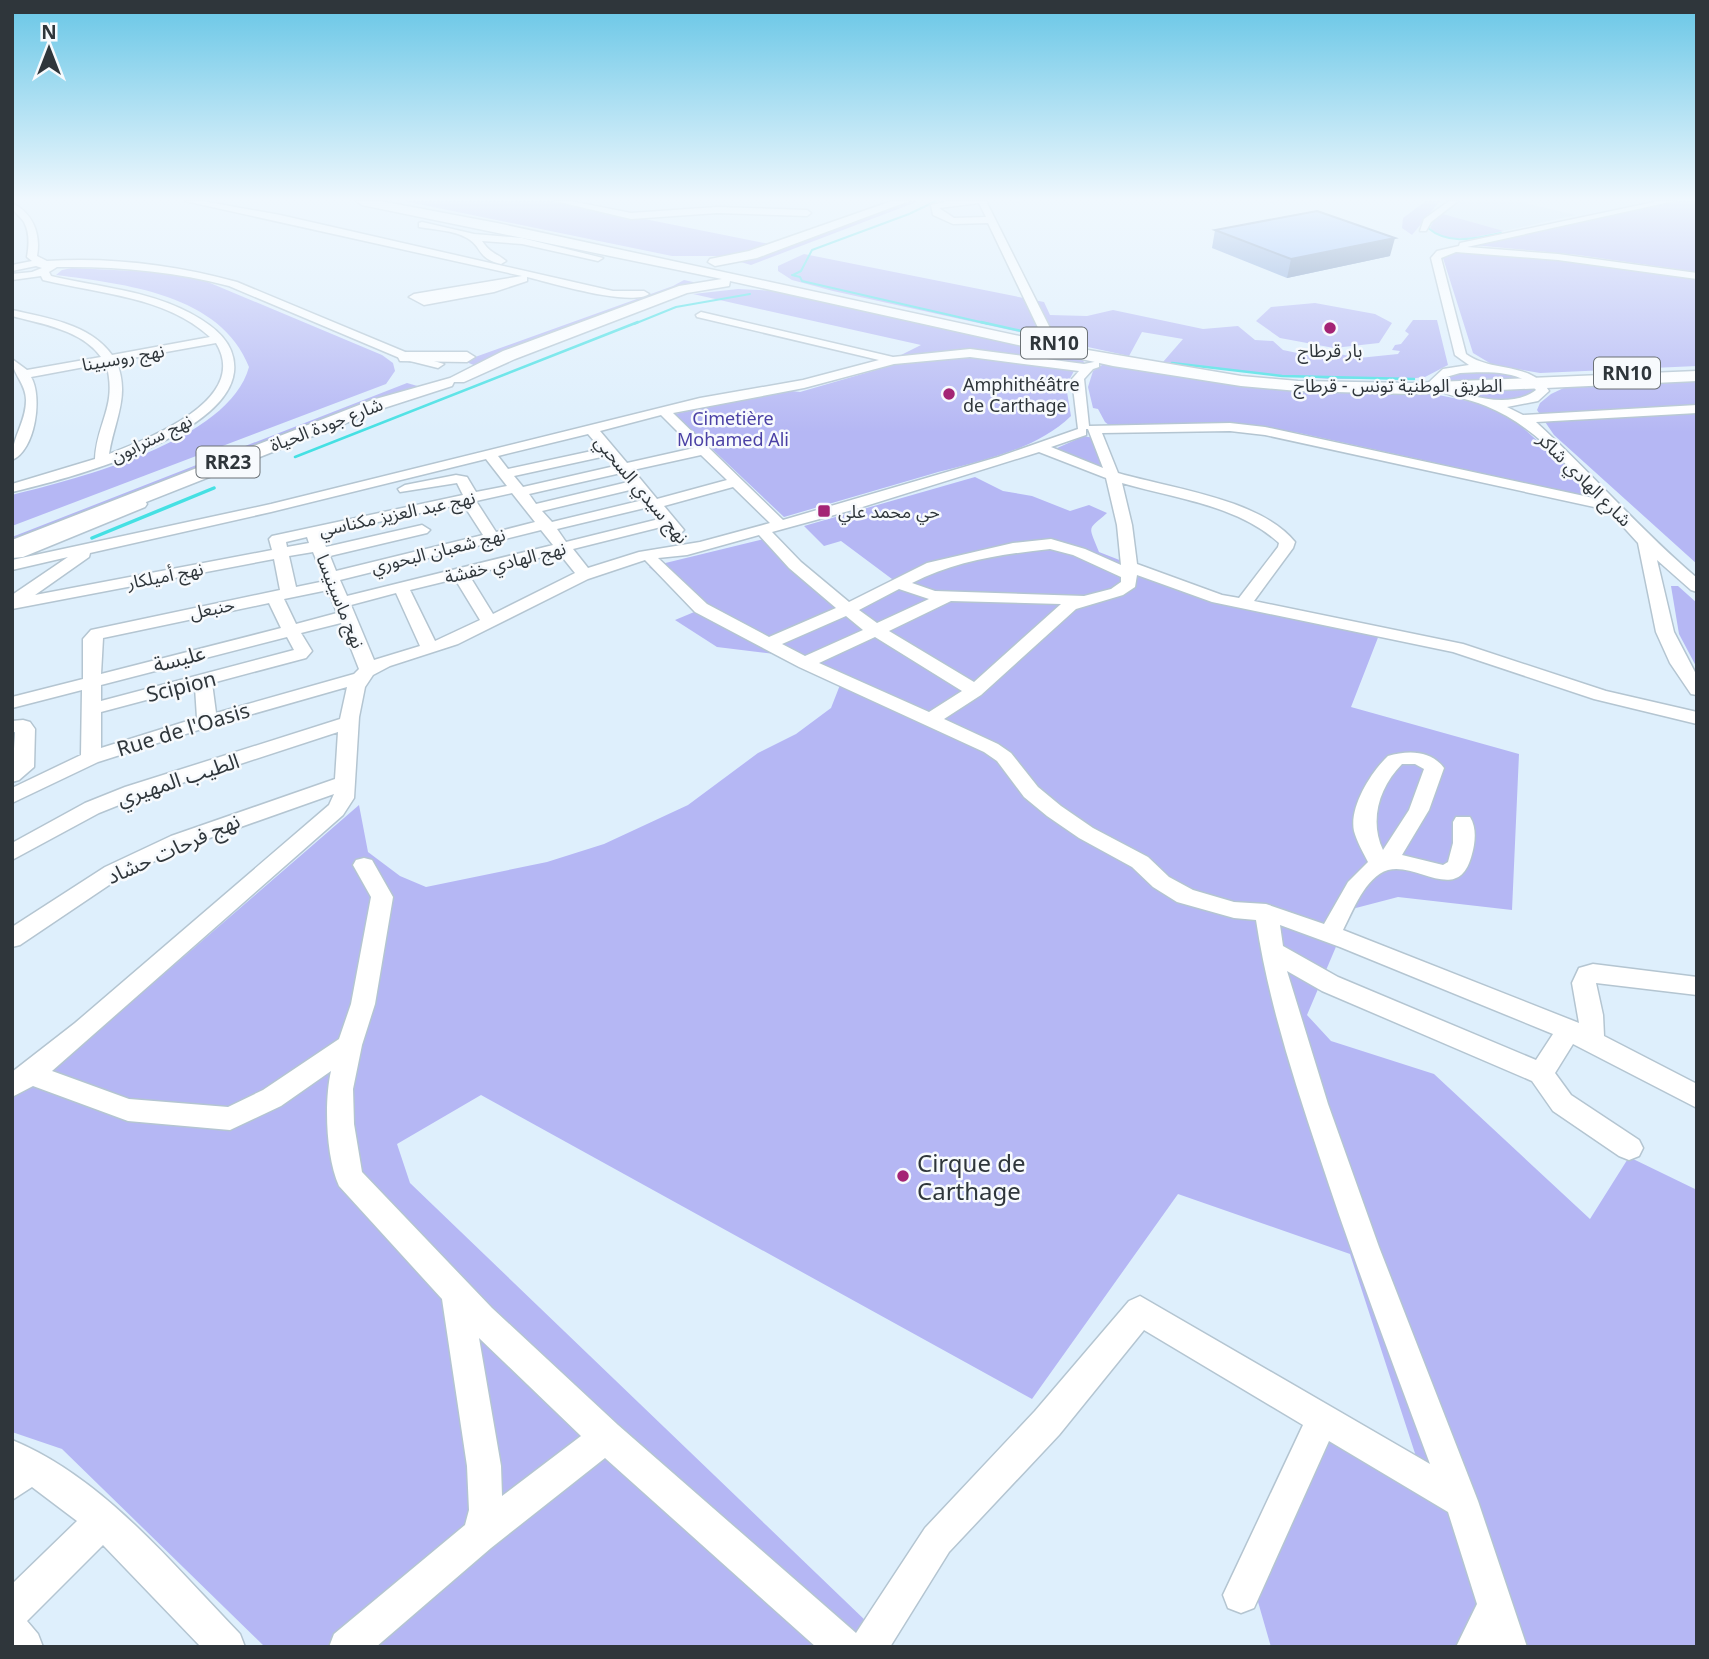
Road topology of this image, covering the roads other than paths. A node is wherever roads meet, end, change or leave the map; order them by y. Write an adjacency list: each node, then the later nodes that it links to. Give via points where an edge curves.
1 (23, 278): 14 (street)
2 (49, 278): 14 (street)
3 (200, 278): 33 (street)
4 (537, 278): 15 (street)
5 (542, 278): 19 (street)
6 (676, 278): 18 (highway, شارع جودة الحياة / RR23)
7 (691, 278): 16 (highway, RN10)
8 (734, 278): 16 (highway, RN10)
9 (778, 278): 17 (highway)
10 (782, 278): 17 (highway, الطريق الوطنية تونس - قرطاج / RN10)
11 (1020, 278): 23 (street, via 1048,336)
12 (1432, 278): 37 (street, via 1453,359)
13 (1441, 278): 29 (street, via 1461,355)
14 (59, 281): 22 (street, via 125,294 178,311)
15 (510, 282): 15 (street, via 488,282 414,297 424,302)
16 (724, 283): 18 (highway, شارع جودة الحياة / RR23)
17 (799, 289): 18 (highway, via 720,287); 23 (highway, الطريق الوطنية تونس - قرطاج / RN10); 28 (highway, الطريق الوطنية تونس - قرطاج / RN10)
18 (648, 298): 19 (highway, شارع جودة الحياة / RR23); 31 (highway, شارع جودة الحياة / RR23, via 509,355)
19 (615, 299): 24 (highway, شارع جودة الحياة / RR23)
20 (12, 313): 25 (street, via 81,334)
21 (701, 315): 26 (street)
22 (220, 340): 25 (street, نهج روسبينا); 53 (street, نهج سترابون, via 230,365 228,383 220,395 175,430)
23 (1060, 344): 37 (highway, الطريق الوطنية تونس - قرطاج / RN10, via 1242,376)
24 (467, 357): 31 (highway, شارع جودة الحياة / RR23); 33 (highway)
25 (112, 359): 32 (street, نهج روسبينا); 53 (street, via 117,370 117,401)
26 (894, 360): 28 (street, via 971,353); 41 (street)
27 (12, 362): 32 (street)
28 (1085, 363): 37 (highway, الطريق الوطنية تونس - قرطاج / RN10, via 1119,362 1243,382 1332,388); 44 (street, via 1078,379)
29 (1493, 370): 36 (street); 37 (street)
30 (1697, 370): 35 (highway, RN10)
31 (446, 372): 33 (highway, شارع جودة الحياة / RR23); 33 (street)
32 (26, 374): 51 (street, via 33,411)
33 (404, 374): 78 (highway, شارع جودة الحياة / RR23); 79 (street, via 358,418); 85 (highway, شارع جودة الحياة / RR23)
34 (1697, 376): 35 (highway, RN10)
35 (1561, 379): 36 (highway); 36 (highway, via 1548,387)
36 (1532, 381): 37 (highway, الطريق الوطنية تونس - قرطاج / RN10); 38 (street, via 1538,397)
37 (1434, 383): 39 (street)
38 (1526, 401): 39 (street); 42 (street)
39 (1488, 402): 42 (street)
40 (1697, 409): 42 (street)
41 (665, 412): 43 (street); 48 (street)
42 (1527, 420): 69 (street, شارع الهادي شاكر)
43 (592, 430): 45 (street); 49 (street, نهج سيدي السحبي)
44 (1088, 430): 47 (street); 58 (street, via 1108,461); 69 (street, via 1230,427 1265,431)
45 (561, 437): 46 (street); 52 (street)
46 (518, 447): 50 (street); 54 (street)
47 (1040, 447): 58 (street); 75 (street)
48 (703, 450): 55 (street, نهج عبد العزيز مكناسي); 60 (street)
49 (609, 451): 52 (street); 55 (street, نهج سيدي السحبي)
50 (489, 454): 56 (street); 71 (street)
51 (12, 456)
52 (578, 457): 54 (street); 57 (street)
53 (102, 461): 63 (street, نهج سترابون)
54 (539, 466): 56 (street); 59 (street)
55 (624, 468): 57 (street, نهج عبد العزيز مكناسي); 62 (street, نهج سيدي السحبي)
56 (505, 474): 64 (street)
57 (593, 475): 59 (street, نهج عبد العزيز مكناسي)
58 (1111, 476): 92 (street); 104 (street, via 1234,512 1283,536 1286,548)
59 (561, 482): 64 (street, نهج عبد العزيز مكناسي)
60 (737, 482): 67 (street, نهج شعبان البحوري); 75 (street)
61 (427, 484): 65 (street); 66 (street, via 462,480); 68 (street)
62 (637, 484): 67 (street, نهج سيدي السحبي); 70 (street)
63 (12, 488)
64 (518, 490): 66 (street, نهج عبد العزيز مكناسي); 70 (street)
65 (390, 492): 71 (street); 72 (street)
66 (470, 498): 68 (street, نهج عبد العزيز مكناسي); 81 (street)
67 (653, 503): 73 (street, نهج سيدي السحبي); 74 (street, نهج شعبان البحوري)
68 (438, 504): 72 (street, نهج عبد العزيز مكناسي)
69 (1616, 507): 82 (street, شارع الهادي شاكر)
70 (533, 509): 74 (street)
71 (272, 512): 83 (street); 86 (street)
72 (405, 512): 76 (street); 80 (street, نهج عبد العزيز مكناسي, via 360,516)
73 (668, 521): 84 (street, نهج الهادي خفشة); 87 (street, نهج سيدي السحبي)
74 (547, 525): 81 (street, نهج شعبان البحوري); 84 (street)
75 (781, 526): 77 (street)
76 (422, 530): 80 (street); 88 (street)
77 (762, 530): 87 (street); 106 (street)
78 (12, 533)
79 (68, 533): 86 (street, via 68,543); 89 (street)
80 (319, 535): 83 (street, نهج أميلكار); 95 (street, نهج ماسينيسا)
81 (492, 537): 88 (street, نهج شعبان البحوري)
82 (1645, 542): 98 (street); 119 (street, شارع الهادي شاكر, via 1665,632)
83 (279, 546): 101 (street); 103 (street, نهج أميلكار)
84 (564, 547): 93 (street, نهج الهادي خفشة); 94 (street)
85 (12, 548)
86 (89, 548): 91 (street); 103 (street)
87 (693, 548): 90 (street); 94 (street, via 655,553)
88 (435, 551): 93 (street); 95 (street, نهج شعبان البحوري)
89 (12, 556)
90 (652, 561): 94 (street); 112 (street, via 701,608)
91 (12, 565)
92 (1130, 571): 96 (street, via 1051,544 933,566); 102 (street, via 1129,584 1123,589); 104 (street)
93 (455, 574): 97 (street, نهج الهادي خفشة); 108 (street)
94 (577, 579): 108 (street, Rue de l'Oasis)
95 (332, 580): 101 (street, حنبعل); 105 (street, نهج ماسينيسا)
96 (900, 583): 100 (street, via 925,595); 106 (street)
97 (401, 587): 105 (street, نهج الهادي خفشة); 113 (street)
98 (1697, 587)
99 (194, 591): 107 (street)
100 (947, 597): 102 (street); 110 (street)
101 (281, 599): 107 (street, حنبعل); 109 (street); 111 (street)
102 (1087, 600): 120 (street, via 1065,609)
103 (12, 603)
104 (1244, 605): 123 (street, via 1458,648 1600,695)
105 (344, 609): 109 (street, عليسة); 115 (street, نهج ماسينيسا)
106 (847, 609): 110 (street); 112 (street)
107 (195, 612): 117 (street, حنبعل, via 104,632 92,639)
108 (489, 622): 113 (street, Rue de l'Oasis)
109 (293, 629): 111 (street, عليسة); 118 (street, via 303,652)
110 (874, 629): 114 (street); 120 (street)
111 (253, 638): 117 (street, عليسة)
112 (766, 644): 114 (street)
113 (430, 649): 115 (street, Rue de l'Oasis)
114 (805, 663): 124 (street)
115 (365, 674): 118 (street, Rue de l'Oasis); 126 (street, via 352,704)
116 (203, 680): 118 (street, Scipion); 122 (street, Scipion); 125 (street)
117 (93, 681): 121 (street, عليسة); 122 (street)
118 (275, 682): 125 (street, Rue de l'Oasis)
119 (1697, 690)
120 (975, 691): 124 (street)
121 (12, 703)
122 (92, 709): 128 (street)
123 (1697, 718)
124 (930, 720): 136 (street, via 998,753 1046,805 1140,862 1174,889 1234,910)
125 (207, 721): 128 (street, Rue de l'Oasis)
126 (351, 722): 130 (street); 133 (street, الطيب المهيري, via 132,792 92,808)
127 (12, 727): 129 (street, via 25,729 24,767)
128 (91, 758): 131 (street, Rue de l'Oasis)
129 (12, 776)
130 (345, 783): 138 (street, نهج فرحات حشاد, via 202,832 135,861); 144 (street, via 342,803 327,819)
131 (12, 796)
132 (1463, 822): 134 (street, via 1464,843 1458,866 1452,871)
133 (12, 853)
134 (1383, 863): 134 (street, via 1419,810 1434,768 1428,762 1401,757 1379,780 1364,824); 137 (street, via 1364,876)
135 (364, 865): 142 (street, via 382,897 363,1004)
136 (1266, 912): 137 (street); 139 (street)
137 (1330, 934): 141 (street)
138 (12, 939)
139 (1272, 951): 143 (street, via 1321,980); 151 (street, via 1315,1104 1355,1221)
140 (1697, 986): 141 (street, via 1587,974 1584,983 1591,1015)
141 (1580, 1036): 143 (street); 145 (street)
142 (349, 1045): 144 (street, via 272,1098 230,1119 128,1110); 147 (street, via 340,1089 349,1177)
143 (1541, 1074): 146 (street, via 1562,1102)
144 (22, 1080)
145 (1697, 1097)
146 (1629, 1148)
147 (456, 1292): 149 (street); 153 (street, via 484,1466 486,1510)
148 (1322, 1420): 151 (street); 154 (street); 162 (street, via 1140,1311 1047,1423 937,1540)
149 (606, 1437): 153 (street); 161 (street)
150 (19, 1469): 152 (street)
151 (1461, 1501): 155 (street)
152 (102, 1521): 156 (street); 159 (street)
153 (479, 1536): 160 (street)
154 (1241, 1595)
155 (1495, 1606): 163 (street); 164 (street)
156 (12, 1610)
157 (12, 1631): 158 (street)
158 (24, 1647)
159 (226, 1647)
160 (347, 1647)
161 (844, 1647)
162 (869, 1647)
163 (1474, 1647)
164 (1509, 1647)

